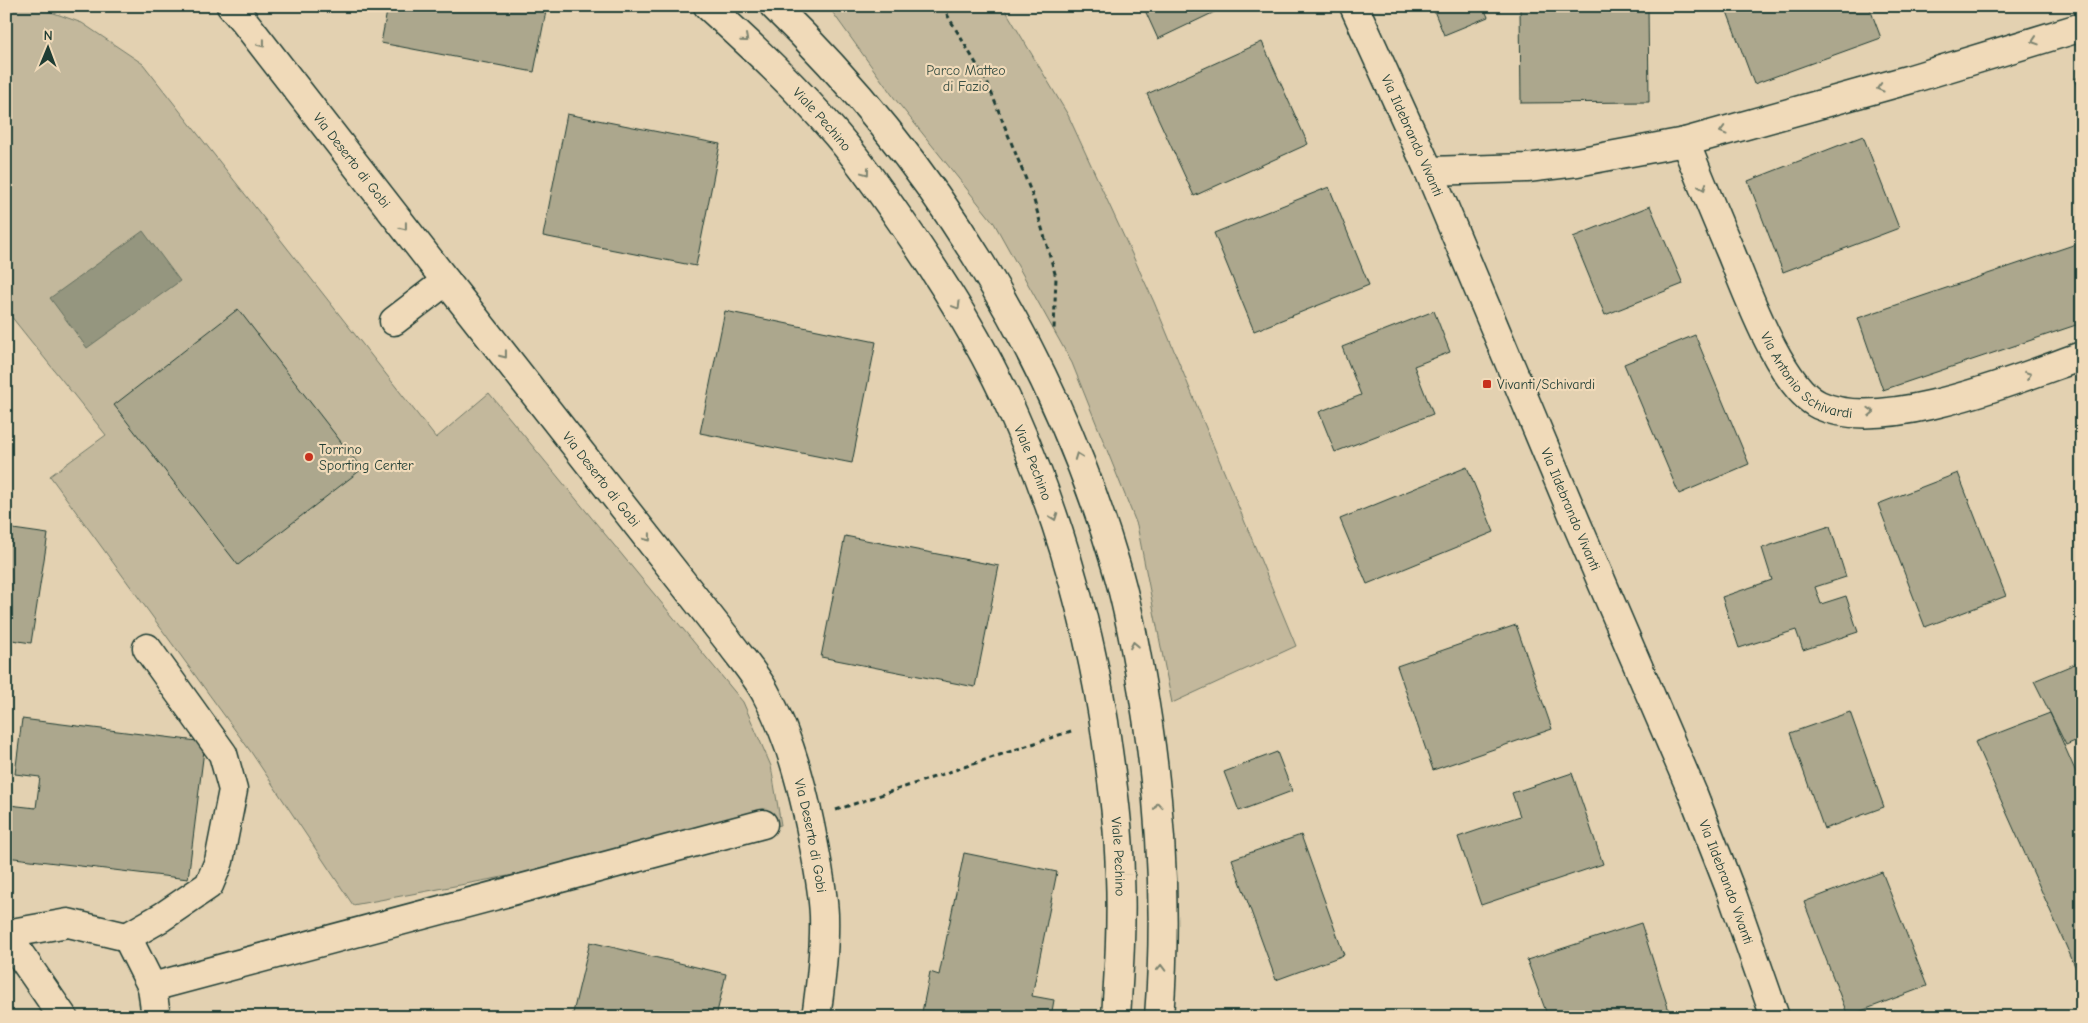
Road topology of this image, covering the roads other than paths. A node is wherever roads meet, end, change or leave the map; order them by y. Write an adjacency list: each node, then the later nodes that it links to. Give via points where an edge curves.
1 (231, 6): 8 (street, Via Deserto di Gobi, one-way to 8)
2 (708, 6): 19 (street, Viale Pechino, one-way to 19, via 766,58 845,145 918,246 973,335 1015,417 1061,537 1092,655 1103,720 1120,874)
3 (774, 6): 20 (street, one-way to 3, via 1162,868 1156,785 1145,704 1117,567 1102,520 1051,392 1005,303 960,228 855,90)
4 (1354, 6): 7 (street, Via Ildebrando Vivanti)
5 (2082, 27): 6 (street, one-way to 6)
6 (1685, 142): 7 (street, via 1527,168); 10 (street, Via Antonio Schivardi, one-way to 10, via 1776,354 1802,393 1817,404 1839,411 1863,413 1911,409 1978,392)
7 (1429, 171): 21 (street, Via Ildebrando Vivanti, via 1713,844)
8 (446, 281): 9 (street); 18 (street, Via Deserto di Gobi, one-way to 18, via 764,690 795,761 819,870 824,913)
9 (394, 321)
10 (2082, 356)
11 (147, 648): 14 (street, via 223,754 233,790 219,861 209,885)
12 (762, 824): 15 (street)
13 (6, 934): 14 (street, via 68,923); 16 (street)
14 (127, 937): 15 (street)
15 (152, 987): 17 (street)
16 (63, 1017)
17 (156, 1017)
18 (816, 1017)
19 (1116, 1017)
20 (1159, 1017)
21 (1775, 1017)

